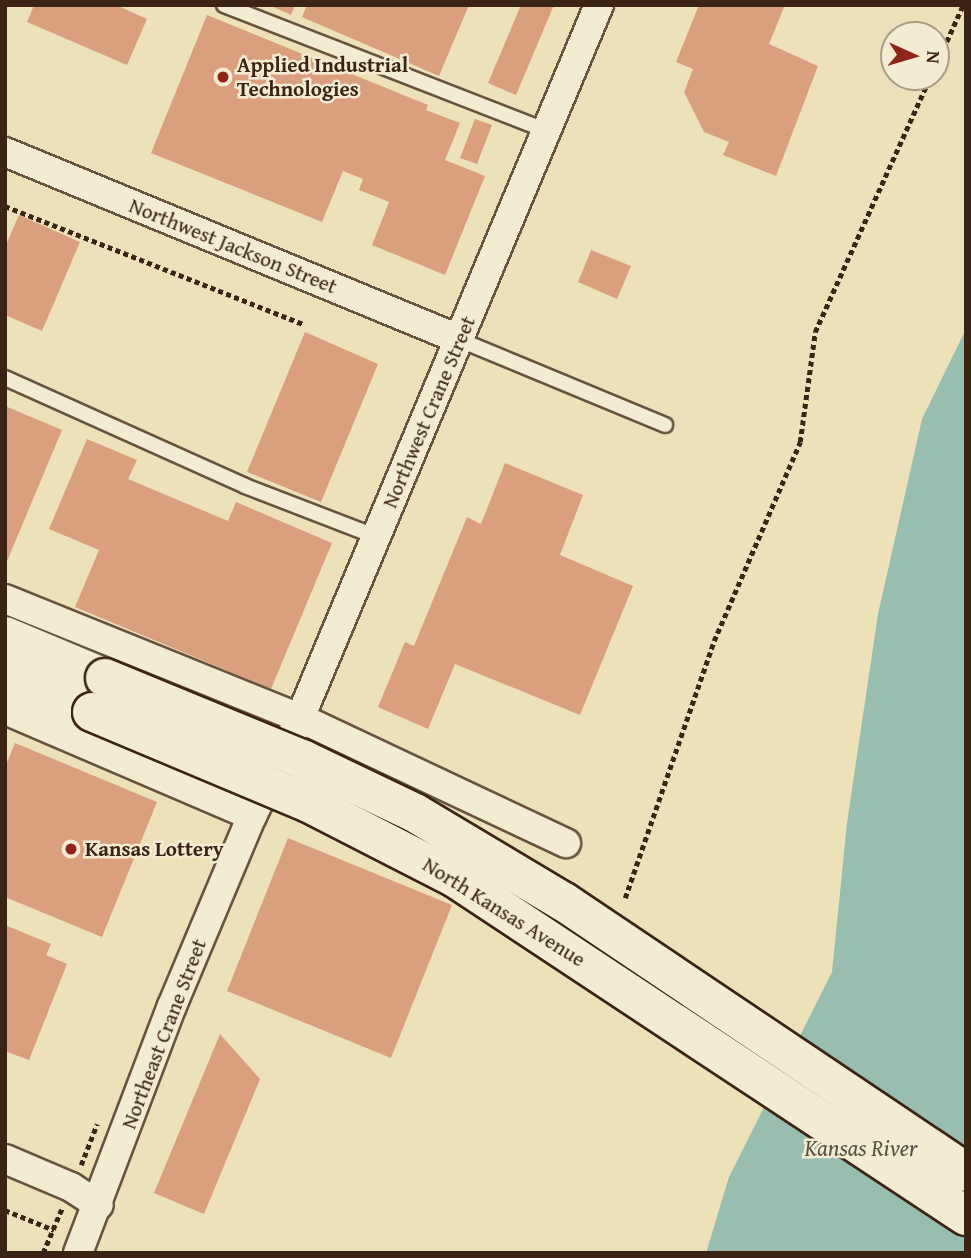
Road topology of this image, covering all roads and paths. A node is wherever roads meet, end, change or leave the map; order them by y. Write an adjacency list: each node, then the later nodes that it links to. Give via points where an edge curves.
1 (224, 5): 6 (lane)
2 (599, 5): 6 (street, Northwest Crane Street)
3 (963, 5): 4 (path)
4 (950, 34)
5 (924, 91): 22 (path, via 815,332 800,442 714,641)
6 (547, 131): 10 (street, Northwest Crane Street)
7 (5, 152): 10 (street, Northwest Jackson Street)
8 (5, 206): 9 (path)
9 (303, 324)
10 (460, 340): 12 (lane); 13 (street, Northwest Crane Street)
11 (5, 378): 13 (lane, via 245,486)
12 (665, 425)
13 (377, 537): 19 (street, Northwest Crane Street)
14 (5, 599): 19 (street)
15 (5, 636): 17 (main road, North Kansas Avenue)
16 (5, 676): 17 (main road, North Kansas Avenue)
17 (98, 695): 24 (main road, North Kansas Avenue, bridge, via 302,759 415,813 564,902); 27 (main road, North Kansas Avenue, bridge, via 454,878)
18 (5, 710): 20 (street)
19 (300, 718): 20 (street, Northwest Crane Street); 21 (street)
20 (252, 816): 25 (street, Northeast Crane Street, via 172,1006)
21 (566, 843)
22 (625, 898)
23 (5, 1159): 25 (street, via 71,1187)
24 (966, 1172)
25 (99, 1205): 28 (street, Northeast Crane Street)
26 (5, 1210): 28 (path)
27 (966, 1216)
28 (80, 1248)

